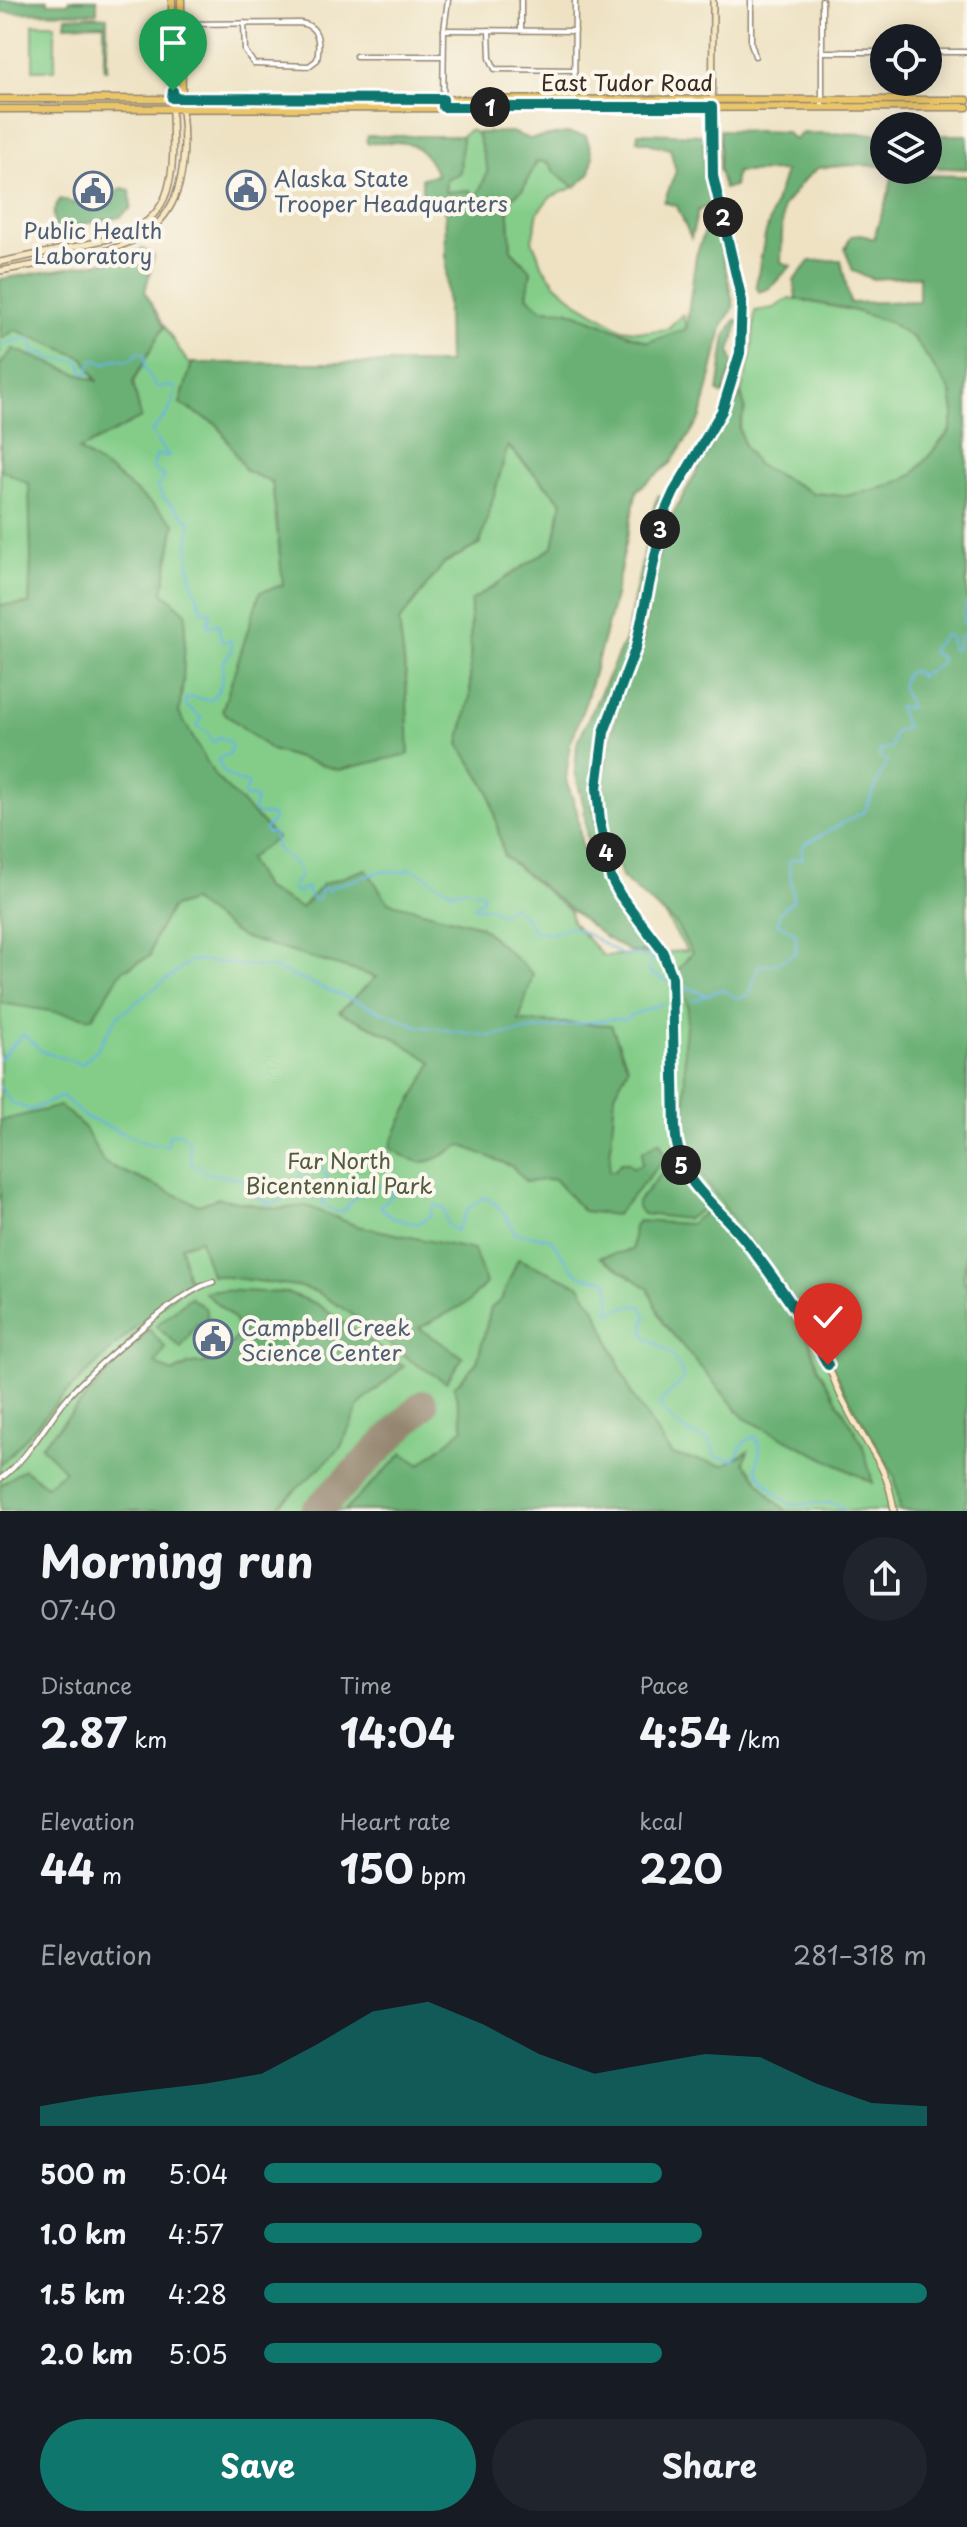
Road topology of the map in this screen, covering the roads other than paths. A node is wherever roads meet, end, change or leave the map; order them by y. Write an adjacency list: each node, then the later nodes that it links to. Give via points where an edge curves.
1 (172, 0): 23 (main road)
2 (181, 0): 10 (main road)
3 (447, 0): 12 (street)
4 (521, 0): 11 (street)
5 (575, 0): 14 (street)
6 (713, 0): 29 (street)
7 (751, 0): 21 (street)
8 (822, 0): 15 (street)
9 (244, 23): 9 (street, via 245,51 262,66 313,65 319,55 318,37 302,23); 10 (street)
10 (181, 24): 24 (main road)
11 (521, 29): 13 (street); 14 (street)
12 (444, 30): 13 (street); 20 (street)
13 (489, 30): 22 (street, via 495,69)
14 (575, 31): 22 (street)
15 (823, 52): 16 (street); 30 (street)
16 (870, 52)
17 (942, 52): 18 (street)
18 (967, 52)
19 (356, 56): 20 (street)
20 (443, 56): 27 (street)
21 (755, 56)
22 (574, 70): 28 (street)
23 (172, 98): 24 (main road, East Tudor Road); 25 (main road, East Tudor Road); 33 (main road)
24 (182, 98): 27 (main road, East Tudor Road); 34 (main road)
25 (0, 99)
26 (967, 100): 30 (main road, East Tudor Road)
27 (443, 103): 28 (main road, East Tudor Road); 34 (main road, East Tudor Road)
28 (574, 103): 29 (main road, East Tudor Road)
29 (712, 103): 30 (main road, East Tudor Road); 39 (street, via 713,176 742,301 740,353 722,411 664,514 636,647 604,732 597,788 600,822 611,878 662,950 672,977 680,1163 744,1239 814,1340 882,1465)
30 (822, 103): 31 (main road, East Tudor Road)
31 (967, 107)
32 (0, 109): 33 (main road, East Tudor Road)
33 (172, 110): 34 (main road, East Tudor Road); 35 (street, via 169,184 165,198 142,226 115,238)
34 (182, 110): 36 (street, via 178,191 170,210 147,235 119,247)
35 (0, 262)
36 (0, 271)
37 (213, 1282): 38 (street, via 182,1296 103,1363)
38 (0, 1479)
39 (894, 1511)

